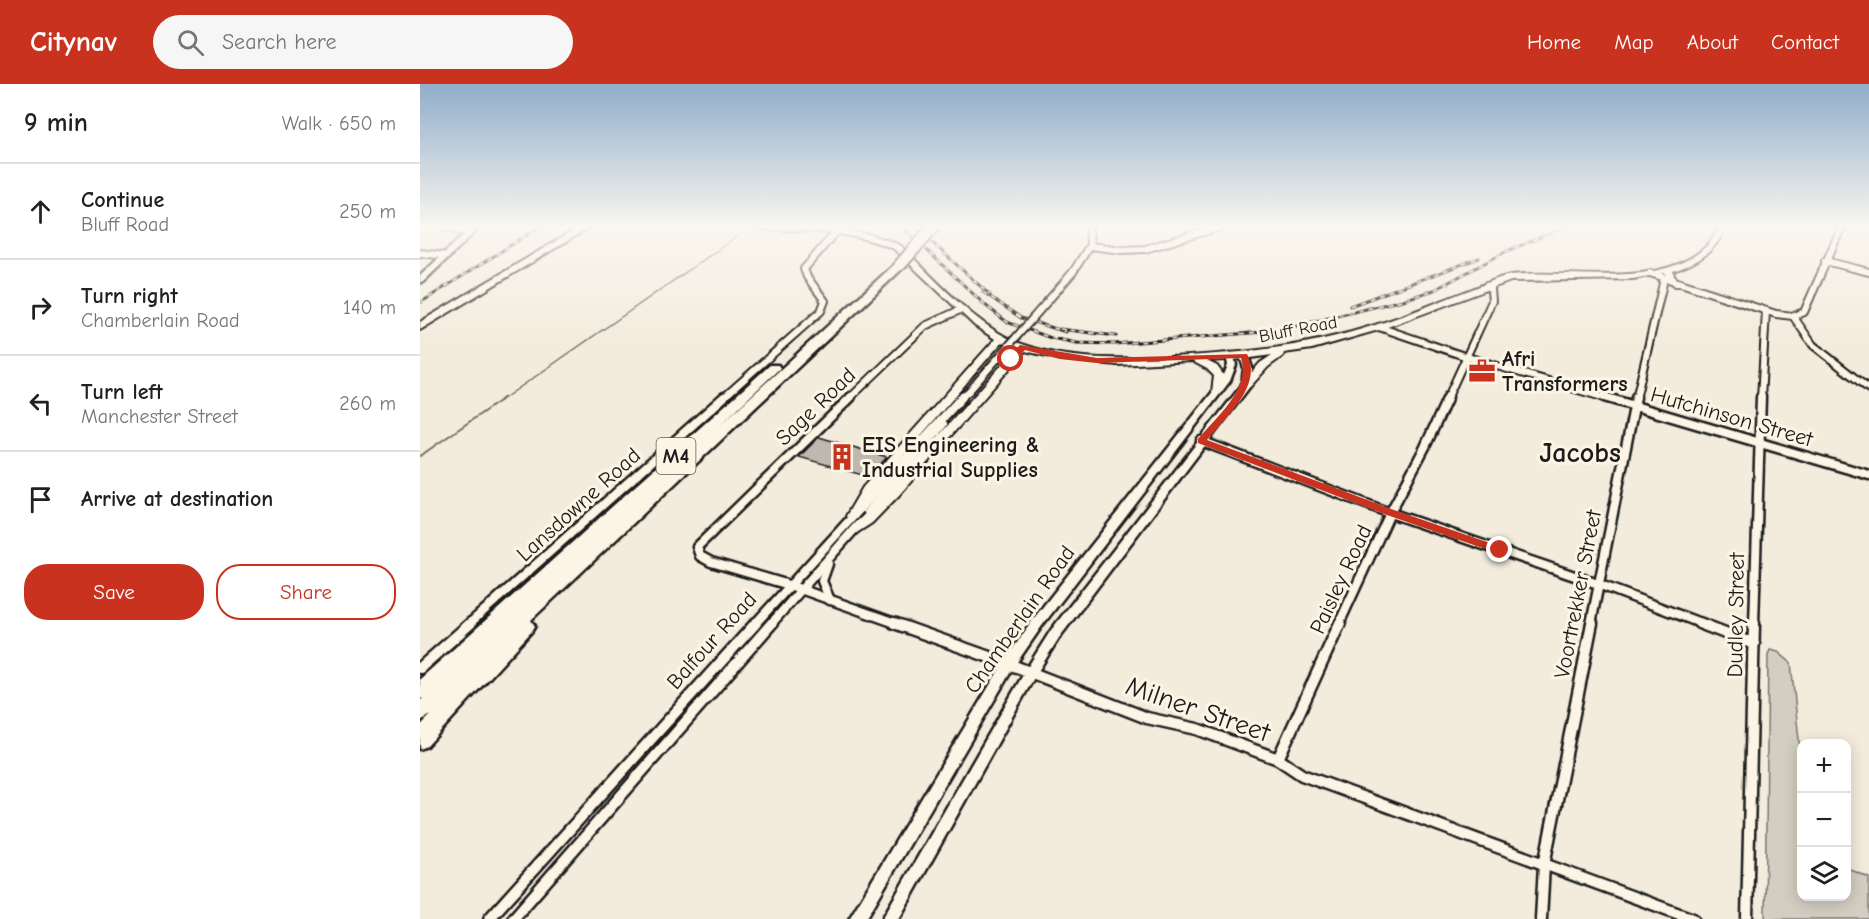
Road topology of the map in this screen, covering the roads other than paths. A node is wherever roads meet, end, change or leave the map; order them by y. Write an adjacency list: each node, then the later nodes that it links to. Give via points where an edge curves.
1 (437, 265): 16 (street)
2 (509, 265): 22 (highway)
3 (523, 265): 23 (highway)
4 (807, 265): 53 (street, Lansdowne Road, via 805,275 825,301 821,311)
5 (894, 265): 43 (highway, M4)
6 (894, 265): 51 (highway, M4)
7 (914, 265): 19 (main road, Bluff Road)
8 (1078, 265): 34 (street, Balfour Road, bridge)
9 (1682, 265): 12 (main road, Bluff Road)
10 (1823, 265): 21 (street, via 1804,312)
11 (1841, 265): 13 (street)
12 (1668, 270): 14 (main road, Bluff Road); 17 (main road)
13 (1869, 272)
14 (1650, 273): 15 (street); 18 (main road, Bluff Road, via 1516,277)
15 (1664, 279): 17 (street); 36 (street, Voortrekker Street)
16 (420, 280)
17 (1678, 284): 20 (street)
18 (1486, 286): 24 (main road, Bluff Road); 30 (street, Paisley Road, via 1494,296)
19 (962, 309): 25 (main road, Bluff Road); 44 (street, Sage Road, via 925,326)
20 (1766, 311): 21 (street); 38 (street, Dudley Street)
21 (1793, 316): 33 (street, via 1813,345)
22 (420, 318)
23 (420, 327)
24 (1379, 327): 27 (main road, Bluff Road); 30 (street, Hutchinson Street)
25 (1001, 339): 26 (main road, Bluff Road); 41 (main road, via 867,490)
26 (1023, 347): 31 (main road, Bluff Road, via 1095,361); 42 (main road, via 896,491)
27 (1284, 351): 29 (main road, Bluff Road); 32 (main road)
28 (1230, 356): 29 (main road, Bluff Road); 31 (main road, Bluff Road); 35 (street, Chamberlain Road, via 1230,374)
29 (1244, 356): 32 (street, via 1248,368)
30 (1467, 357): 36 (street, Hutchinson Street); 40 (street, Paisley Road)
31 (1184, 359): 35 (main road, via 1202,362 1216,371 1220,377)
32 (1246, 385): 37 (street, Chamberlain Road)
33 (1869, 389)
34 (969, 391): 41 (street, Balfour Road); 42 (street, Balfour Road)
35 (1217, 392): 52 (street, Chamberlain Road, via 1067,581)
36 (1634, 406): 38 (street, Hutchinson Street); 46 (street, Voortrekker Street)
37 (1202, 441): 40 (street); 54 (street, Chamberlain Road, via 1062,625)
38 (1759, 442): 39 (street, Hutchinson Street); 50 (street, Dudley Street)
39 (1869, 475)
40 (1390, 513): 46 (street); 61 (street, Paisley Road)
41 (852, 516): 47 (street, Balfour Road)
42 (855, 529): 45 (street, Balfour Road)
43 (611, 533): 57 (highway, M4); 58 (highway)
44 (700, 542): 47 (street, Milner Street, via 697,552 711,562)
45 (834, 553): 48 (street, Balfour Road); 49 (street, via 822,581)
46 (1598, 584): 50 (street); 62 (street, Voortrekker Street)
47 (789, 585): 48 (street, Milner Street); 59 (street, Balfour Road)
48 (802, 590): 49 (street, Milner Street); 60 (street, Balfour Road)
49 (830, 600): 52 (street, Milner Street)
50 (1754, 644): 69 (street, Dudley Street)
51 (460, 655): 55 (highway); 56 (highway, M4)
52 (1009, 664): 54 (street, Milner Street); 65 (street, Chamberlain Road)
53 (420, 668)
54 (1031, 672): 61 (street, Milner Street, via 1148,718 1197,729); 66 (street, Chamberlain Road)
55 (420, 685)
56 (420, 691)
57 (420, 713)
58 (420, 740)
59 (641, 749): 60 (street); 63 (street, Balfour Road)
60 (657, 756): 64 (street, Balfour Road)
61 (1278, 759): 62 (street, Milner Street, via 1302,775)
62 (1544, 865): 67 (street, Voortrekker Street); 68 (street, Milner Street)
63 (489, 919)
64 (513, 919)
65 (857, 919)
66 (890, 919)
67 (1541, 919)
68 (1693, 919)
69 (1747, 919)

